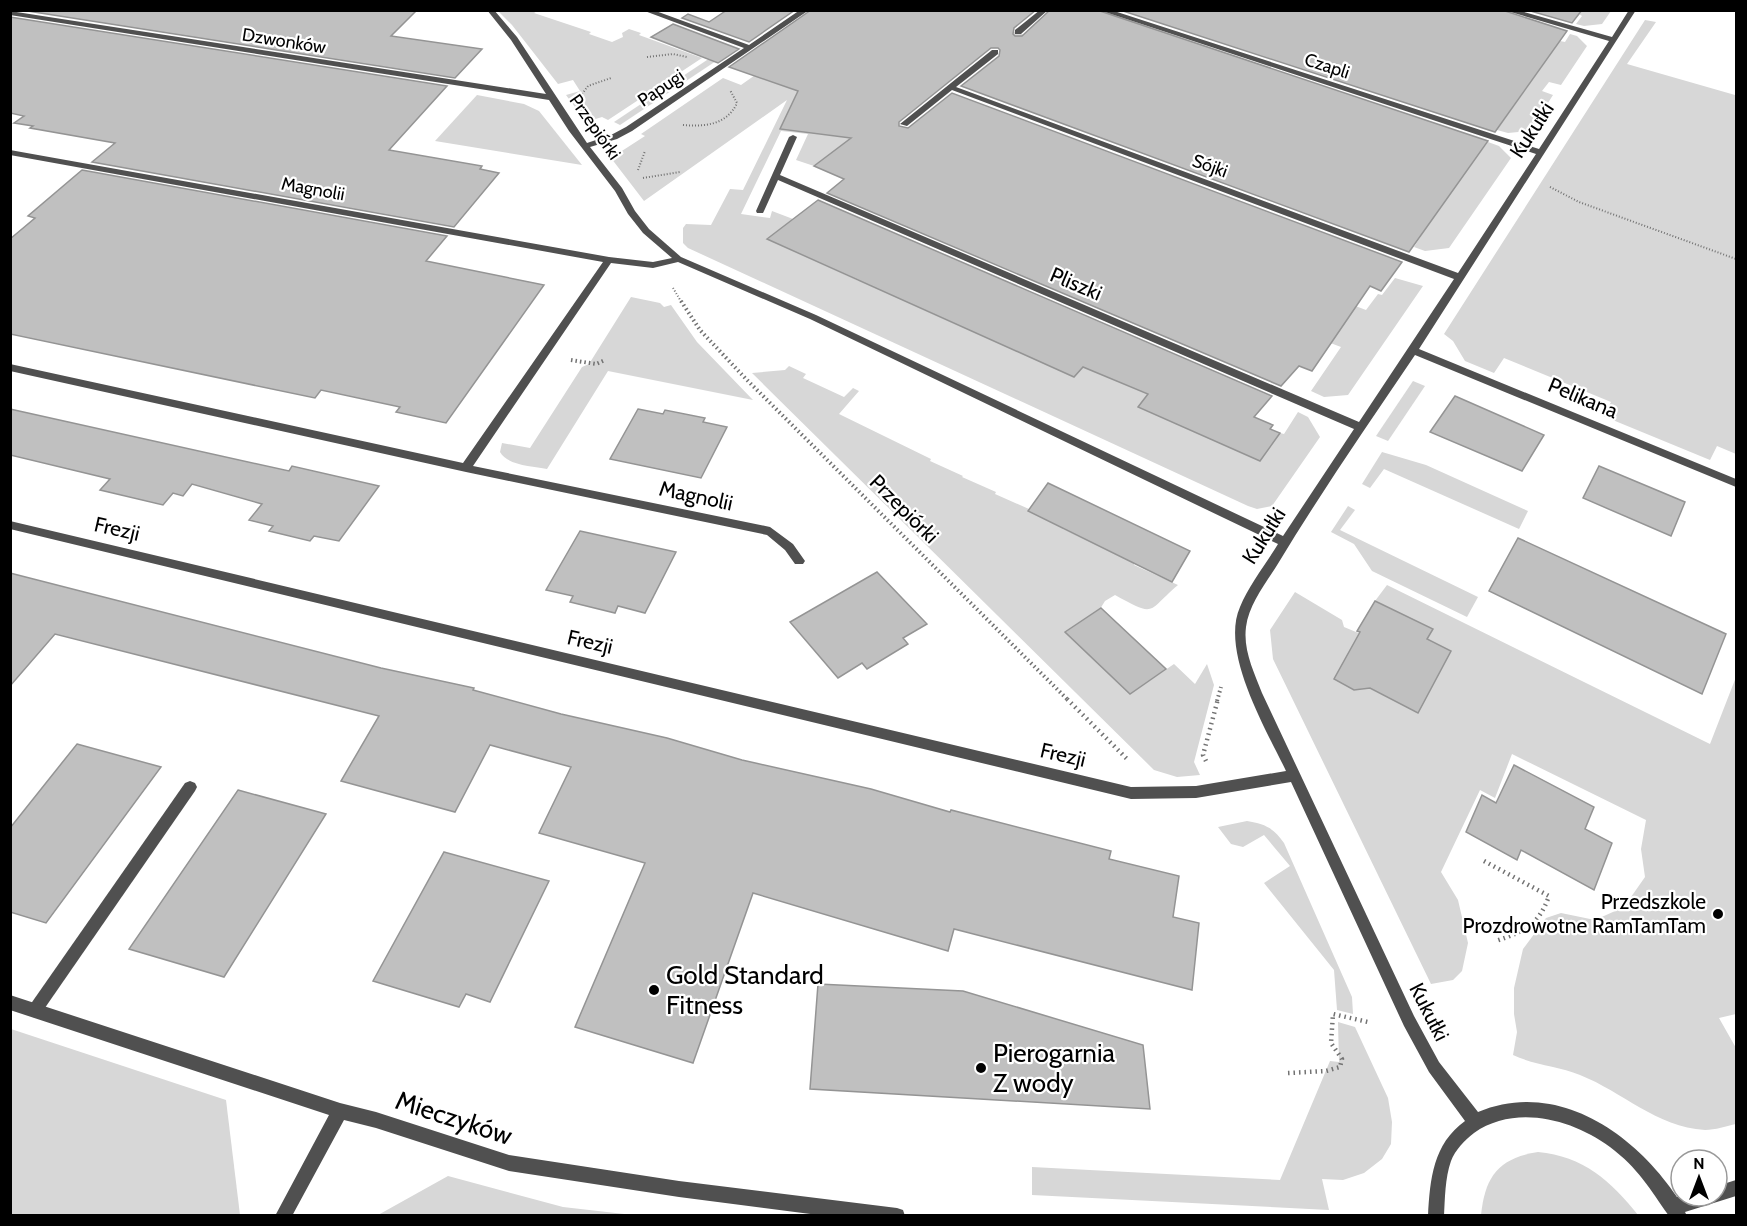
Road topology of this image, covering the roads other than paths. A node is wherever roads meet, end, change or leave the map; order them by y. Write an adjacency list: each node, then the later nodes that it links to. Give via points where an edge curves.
1 (490, 10): 14 (street, Przepiórki)
2 (645, 10): 11 (street)
3 (806, 10): 11 (street, Papugi)
4 (1045, 10): 9 (street)
5 (1102, 10): 19 (street, Czapli)
6 (1507, 10): 10 (street)
7 (1633, 10): 10 (street, Kukułki)
8 (10, 13): 14 (street, Dzwonków)
9 (1018, 32)
10 (1614, 40): 19 (street, Kukułki)
11 (750, 48): 17 (street, Papugi, via 629,129)
12 (995, 52): 13 (street)
13 (950, 87): 15 (street); 24 (street, Sójki)
14 (553, 98): 17 (street, Przepiórki)
15 (904, 124)
16 (793, 137): 20 (street)
17 (585, 146): 22 (street, Przepiórki, via 646,231)
18 (10, 152): 23 (street, Magnolii)
19 (1541, 153): 24 (street, Kukułki)
20 (776, 176): 21 (street); 27 (street, Pliszki)
21 (760, 211)
22 (678, 259): 23 (street, Magnolii, via 664,264); 31 (street, Przepiórki, via 813,317)
23 (609, 260): 28 (street)
24 (1459, 277): 25 (street, Kukułki)
25 (1413, 350): 27 (street, Kukułki); 29 (street, Pelikana)
26 (10, 368): 28 (street, Magnolii)
27 (1360, 427): 31 (street, Kukułki)
28 (466, 468): 32 (street, Magnolii, via 770,531)
29 (1737, 483)
30 (10, 525): 33 (street, Frezji, via 1131,793 1219,789)
31 (1285, 542): 33 (street, Kukułki, via 1245,608 1240,642 1256,693)
32 (799, 561)
33 (1294, 776): 38 (street, Kukułki, via 1424,1049)
34 (190, 787): 36 (street)
35 (10, 1002): 36 (street, Mieczyków)
36 (35, 1010): 37 (street, Mieczyków)
37 (340, 1111): 40 (street); 41 (street, Mieczyków, via 508,1163 679,1189)
38 (1475, 1121): 39 (street, via 1499,1111 1526,1109 1579,1121 1624,1148 1650,1174); 42 (street, via 1443,1159)
39 (1676, 1211)
40 (283, 1215)
41 (897, 1215)
42 (1437, 1215)

